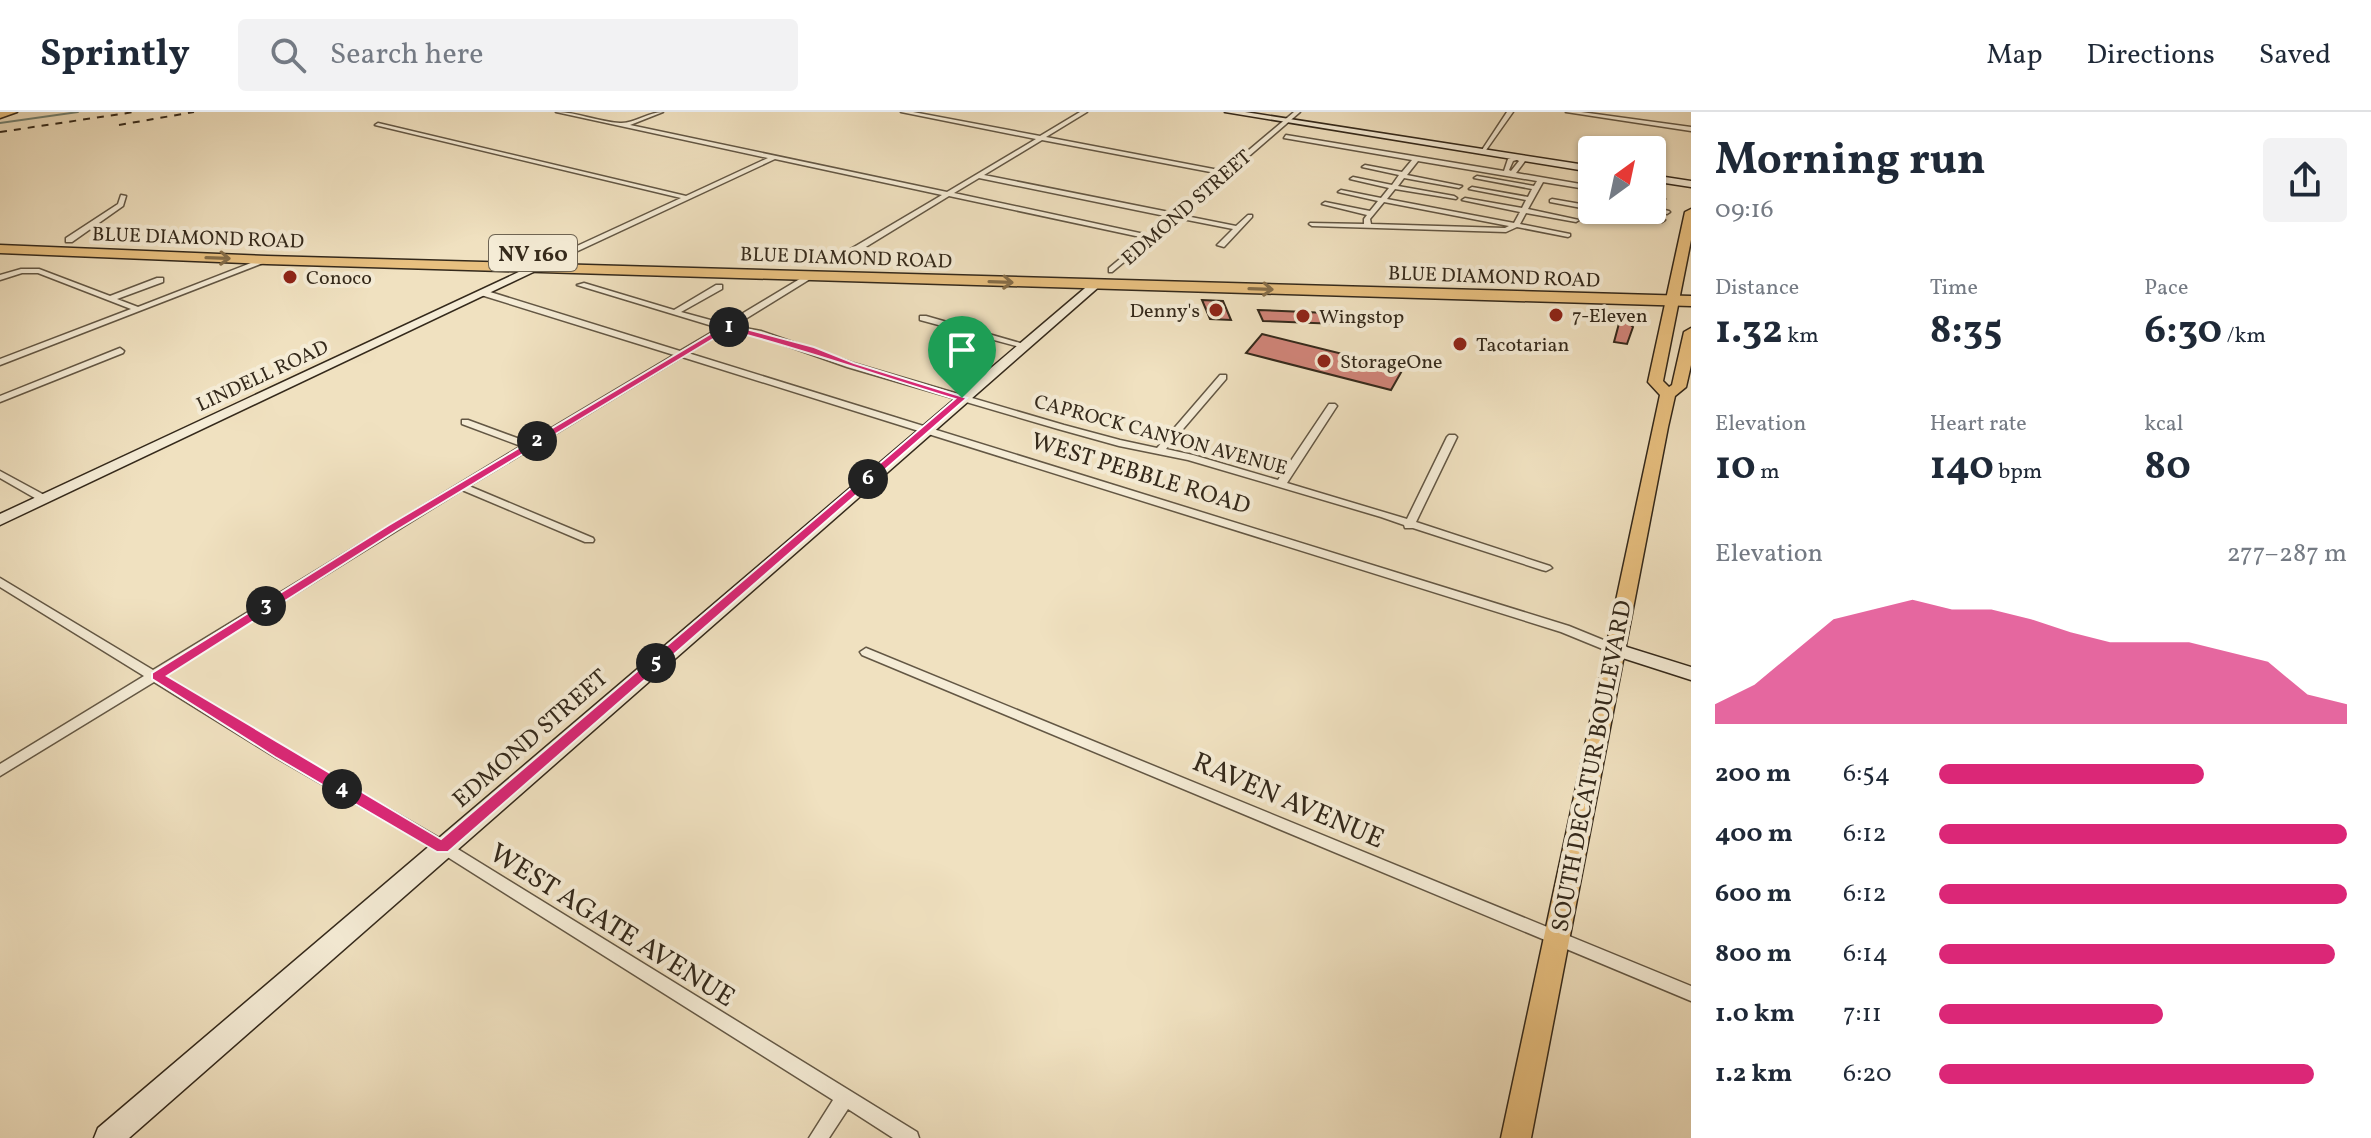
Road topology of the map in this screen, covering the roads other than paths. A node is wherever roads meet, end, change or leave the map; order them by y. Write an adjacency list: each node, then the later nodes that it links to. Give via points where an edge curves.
1 (12, 112): 10 (main road)
2 (559, 112): 13 (street)
3 (660, 112): 13 (street)
4 (904, 112): 18 (street)
5 (1084, 112): 18 (street)
6 (1229, 112): 11 (street)
7 (1297, 112): 11 (street, EDMOND STREET)
8 (1510, 112): 24 (street)
9 (1569, 112): 14 (street)
10 (0, 115)
11 (1286, 121): 24 (street); 35 (street, EDMOND STREET)
12 (378, 125): 53 (street)
13 (623, 126): 25 (street)
14 (1691, 129)
15 (1309, 131): 19 (street)
16 (1347, 136): 22 (street)
17 (1286, 137): 19 (street)
18 (1040, 139): 35 (street); 39 (street)
19 (1301, 140): 21 (street); 22 (street)
20 (1391, 144): 26 (street)
21 (1294, 146)
22 (1338, 150): 26 (street)
23 (1434, 150): 29 (street)
24 (1479, 155): 27 (street); 33 (street)
25 (775, 157): 51 (street); 53 (street)
26 (1381, 157): 28 (street)
27 (1518, 158): 32 (street); 36 (street, via 1522,161)
28 (1416, 159): 29 (street); 30 (street)
29 (1427, 161): 33 (street)
30 (1411, 166): 37 (street); 38 (street)
31 (1365, 167): 37 (street)
32 (1578, 167)
33 (1471, 168): 36 (street)
34 (1552, 170): 42 (street)
35 (1226, 173): 64 (street, EDMOND STREET)
36 (1510, 174): 42 (street)
37 (1403, 175): 45 (street); 47 (street)
38 (1464, 175)
39 (978, 176): 51 (street); 64 (street)
40 (1477, 178): 48 (street)
41 (1353, 179): 47 (street)
42 (1545, 180): 46 (street); 48 (street)
43 (1666, 180): 44 (street)
44 (1691, 184)
45 (1459, 186)
46 (1578, 186)
47 (1394, 187): 54 (street); 56 (street)
48 (1536, 188): 55 (street)
49 (1472, 189): 55 (street)
50 (1341, 192): 56 (street)
51 (948, 194): 73 (street); 80 (street)
52 (123, 196): 74 (street, via 121,205)
53 (687, 198): 77 (street)
54 (1454, 198)
55 (1530, 199): 61 (street)
56 (1384, 200): 63 (street); 68 (street)
57 (1465, 200): 61 (street)
58 (1552, 201): 60 (street)
59 (1325, 204): 63 (street)
60 (1578, 206)
61 (1524, 211): 66 (street); 68 (street)
62 (1691, 212): 90 (main road, SOUTH DECATUR BOULEVARD)
63 (1372, 214): 69 (street)
64 (1176, 216): 70 (street); 73 (street, EDMOND STREET)
65 (1250, 216): 70 (street)
66 (1576, 220)
67 (1312, 224): 69 (street)
68 (1516, 225): 69 (street, via 1500,230); 71 (street)
69 (1368, 227)
70 (1237, 228): 75 (street)
71 (1568, 235)
72 (0, 237): 74 (highway, BLUE DIAMOND ROAD / NV 160)
73 (1151, 237): 83 (street, EDMOND STREET)
74 (69, 240): 77 (highway, BLUE DIAMOND ROAD / NV 160)
75 (1221, 245)
76 (0, 249): 79 (highway, BLUE DIAMOND ROAD / NV 160, one-way to 79)
77 (567, 254): 78 (highway, BLUE DIAMOND ROAD / NV 160); 81 (highway, via 528,260 400,257)
78 (725, 259): 80 (highway, BLUE DIAMOND ROAD / NV 160); 82 (highway, via 689,266)
79 (267, 260): 81 (highway, BLUE DIAMOND ROAD / NV 160); 95 (street)
80 (835, 262): 83 (highway, BLUE DIAMOND ROAD / NV 160)
81 (369, 263): 82 (highway, BLUE DIAMOND ROAD / NV 160)
82 (540, 266): 84 (highway, BLUE DIAMOND ROAD / NV 160); 91 (street, LINDELL ROAD)
83 (1112, 270): 90 (highway, BLUE DIAMOND ROAD / NV 160)
84 (811, 276): 88 (highway, BLUE DIAMOND ROAD / NV 160, one-way to 88); 99 (street)
85 (0, 278): 92 (street, via 30,270)
86 (160, 280): 92 (street)
87 (581, 285): 96 (street, CAPROCK CANYON AVENUE)
88 (1095, 285): 93 (highway, BLUE DIAMOND ROAD / NV 160, one-way to 93); 101 (street, EDMOND STREET)
89 (719, 287): 96 (street)
90 (1679, 292): 93 (highway, BLUE DIAMOND ROAD / NV 160); 94 (highway, BLUE DIAMOND ROAD / NV 160); 98 (main road, SOUTH DECATUR BOULEVARD)
91 (484, 293): 104 (street, WEST PEBBLE ROAD); 119 (street, LINDELL ROAD)
92 (109, 299): 95 (street)
93 (1602, 299): 98 (highway)
94 (1691, 301)
95 (137, 309): 105 (street)
96 (674, 313): 99 (street, CAPROCK CANYON AVENUE)
97 (923, 318): 101 (street)
98 (1667, 318): 107 (main road, SOUTH DECATUR BOULEVARD, via 1655,382)
99 (727, 327): 104 (street); 108 (street, CAPROCK CANYON AVENUE)
100 (1691, 332): 102 (main road, SOUTH DECATUR BOULEVARD)
101 (1023, 345): 108 (street, EDMOND STREET)
102 (1689, 349): 107 (main road, SOUTH DECATUR BOULEVARD, via 1679,387)
103 (120, 351): 109 (street)
104 (682, 354): 112 (street, WEST PEBBLE ROAD); 114 (street)
105 (0, 362)
106 (1223, 377): 115 (street)
107 (1668, 394): 125 (main road, SOUTH DECATUR BOULEVARD)
108 (962, 398): 112 (street, EDMOND STREET); 115 (street, CAPROCK CANYON AVENUE)
109 (0, 399)
110 (1332, 406): 117 (street)
111 (465, 422): 114 (street)
112 (924, 431): 125 (street, WEST PEBBLE ROAD); 130 (street, EDMOND STREET)
113 (1452, 437): 121 (street)
114 (529, 446): 118 (street)
115 (1159, 451): 117 (street, CAPROCK CANYON AVENUE)
116 (0, 474): 119 (street)
117 (1281, 484): 121 (street, CAPROCK CANYON AVENUE)
118 (463, 487): 122 (street); 128 (street)
119 (44, 499): 120 (street, LINDELL ROAD)
120 (0, 520)
121 (1409, 526): 123 (street, CAPROCK CANYON AVENUE)
122 (589, 540)
123 (1546, 568)
124 (0, 582): 128 (street, WEST AGATE AVENUE)
125 (1614, 649): 127 (street, WEST PEBBLE ROAD); 131 (main road, SOUTH DECATUR BOULEVARD)
126 (866, 652): 131 (street, RAVEN AVENUE)
127 (1691, 674)
128 (157, 676): 129 (street); 130 (street, WEST AGATE AVENUE)
129 (0, 771)
130 (443, 847): 133 (street, WEST AGATE AVENUE); 134 (street, EDMOND STREET)
131 (1556, 938): 132 (street, RAVEN AVENUE); 137 (main road, SOUTH DECATUR BOULEVARD)
132 (1691, 994)
133 (845, 1098): 135 (street); 136 (street, WEST AGATE AVENUE)
134 (108, 1138)
135 (818, 1138)
136 (910, 1138)
137 (1516, 1138)

